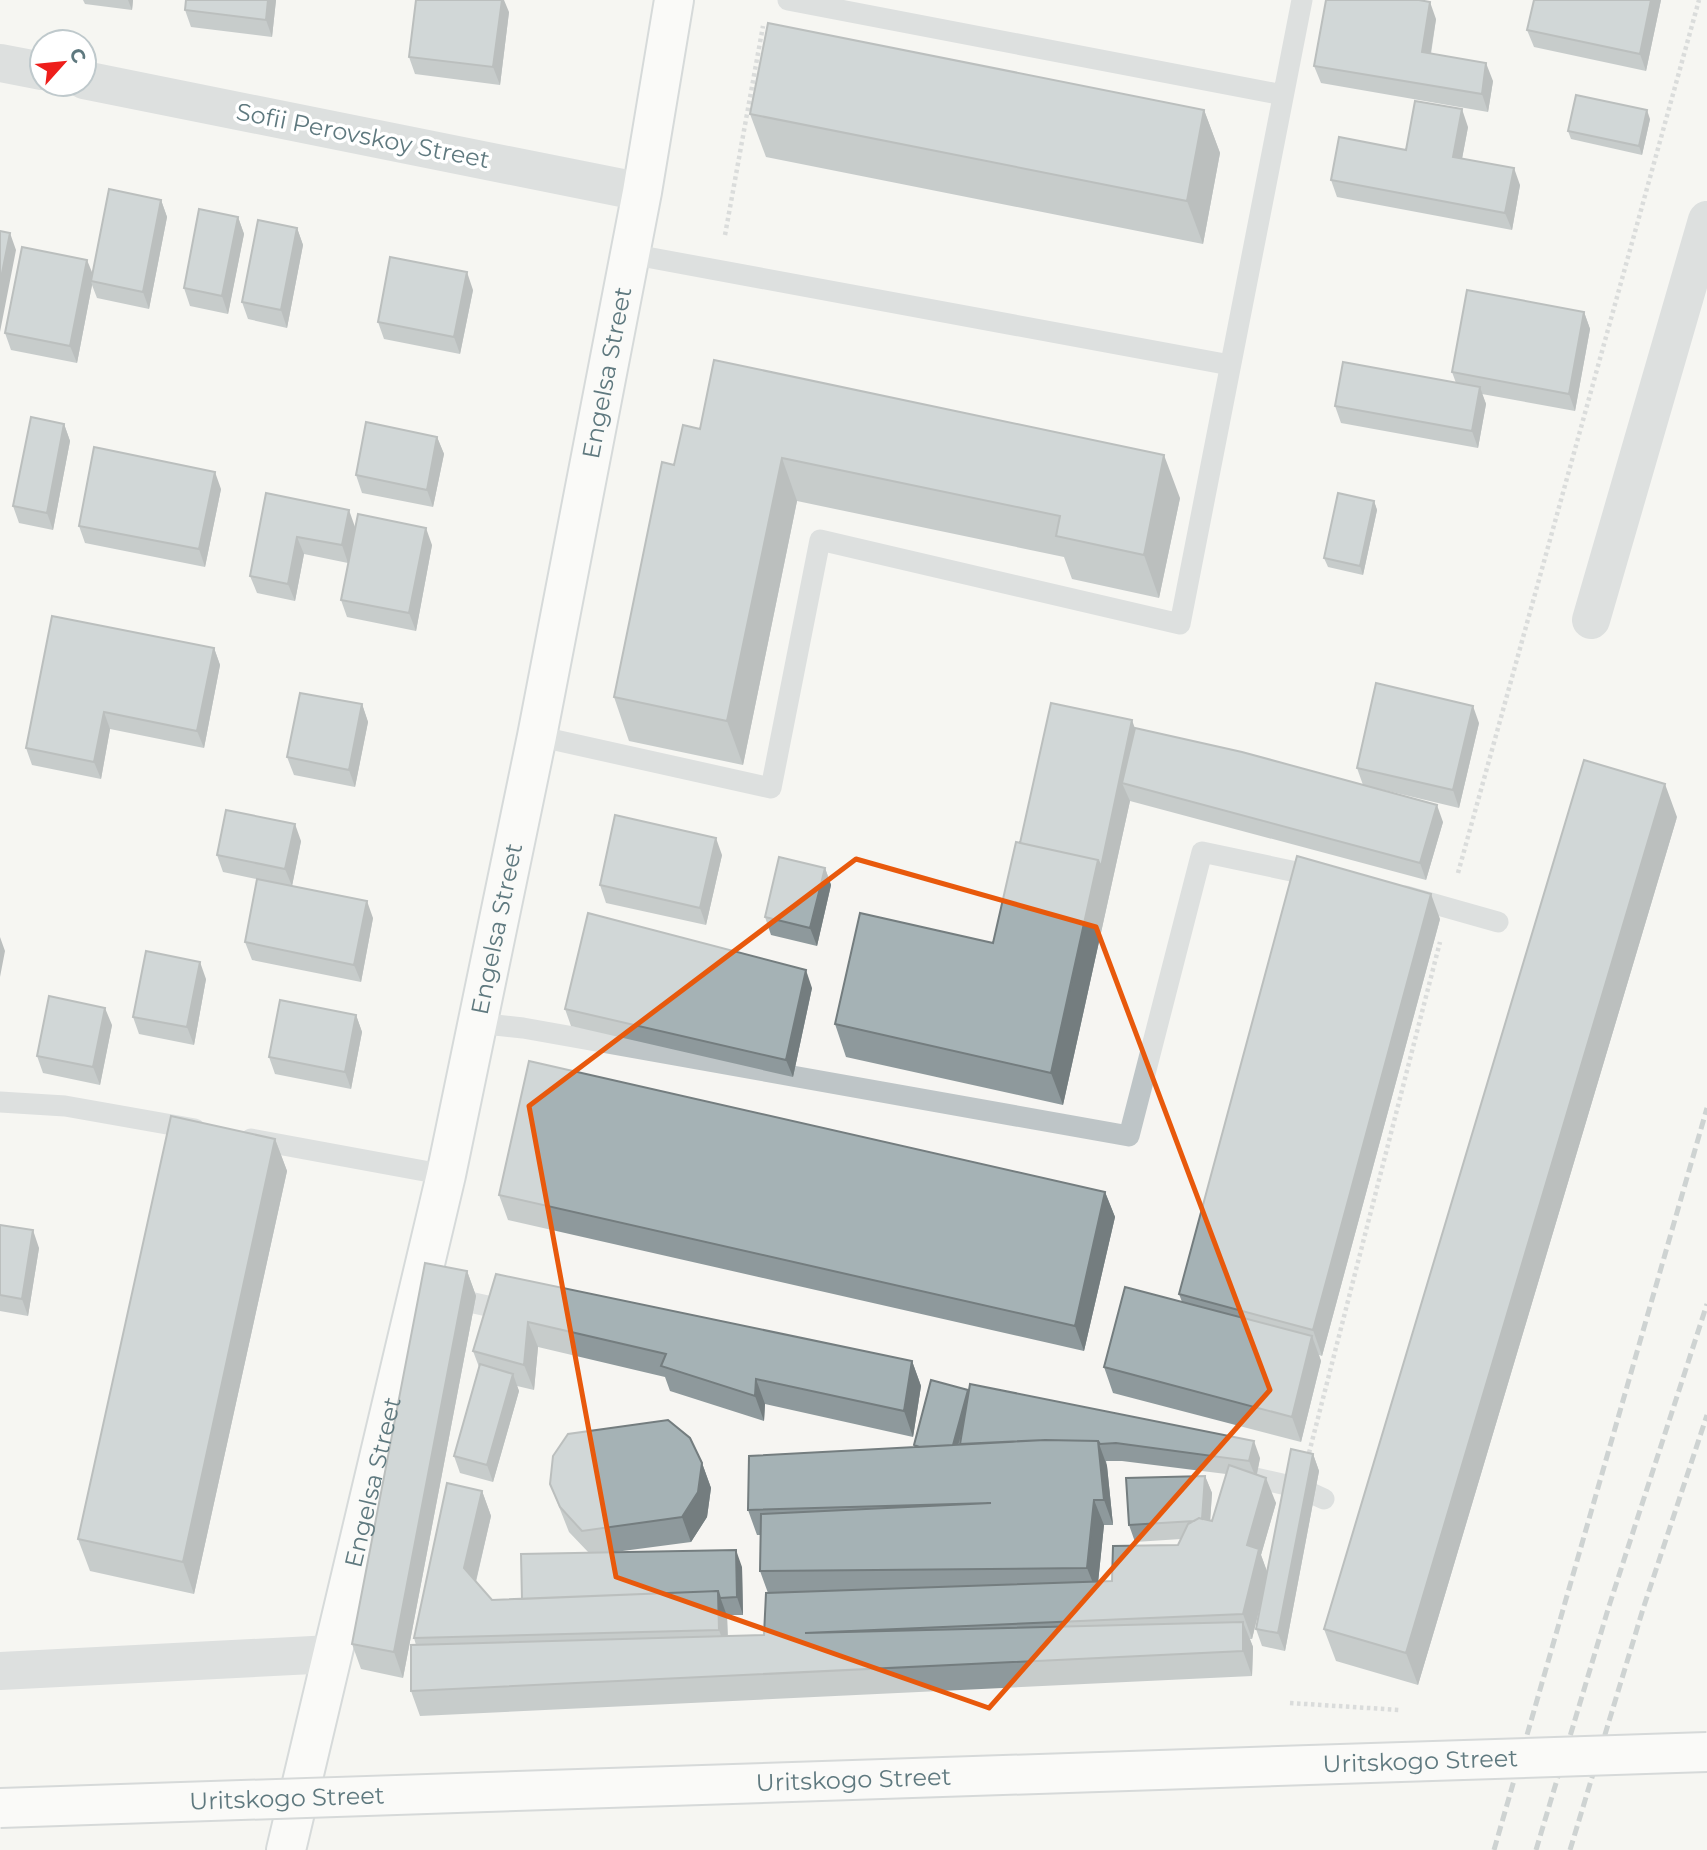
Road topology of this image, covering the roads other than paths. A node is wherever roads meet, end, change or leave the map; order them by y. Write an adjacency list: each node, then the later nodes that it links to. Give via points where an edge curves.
1 (674, 0): 8 (street, Engelsa Street)
2 (788, 0): 7 (lane)
3 (1302, 0): 7 (lane)
4 (0, 63): 5 (street)
5 (28, 68)
6 (98, 82): 8 (street, Sofii Perovskoy Street)
7 (1283, 95): 11 (lane)
8 (642, 192): 10 (street, Engelsa Street)
9 (1707, 220): 12 (street)
10 (630, 254): 11 (lane); 13 (street, Engelsa Street)
11 (1230, 365): 13 (lane, via 1180,624 820,540 771,788)
12 (1591, 620)
13 (537, 736): 17 (street, Engelsa Street)
14 (1345, 883): 17 (lane, via 1202,852 1129,1136)
15 (1384, 891): 16 (lane)
16 (1498, 922)
17 (477, 1023): 19 (street, Engelsa Street)
18 (0, 1102): 19 (lane, via 65,1105)
19 (446, 1175): 20 (street, Engelsa Street)
20 (421, 1291): 21 (lane); 24 (street, Engelsa Street)
21 (528, 1315)
22 (1215, 1469): 23 (lane, via 1300,1488)
23 (1324, 1499)
24 (332, 1654): 25 (street); 28 (street, Engelsa Street)
25 (0, 1671)
26 (1707, 1752): 27 (street, Uritskogo Street, bridge)
27 (0, 1808)
28 (286, 1850)

